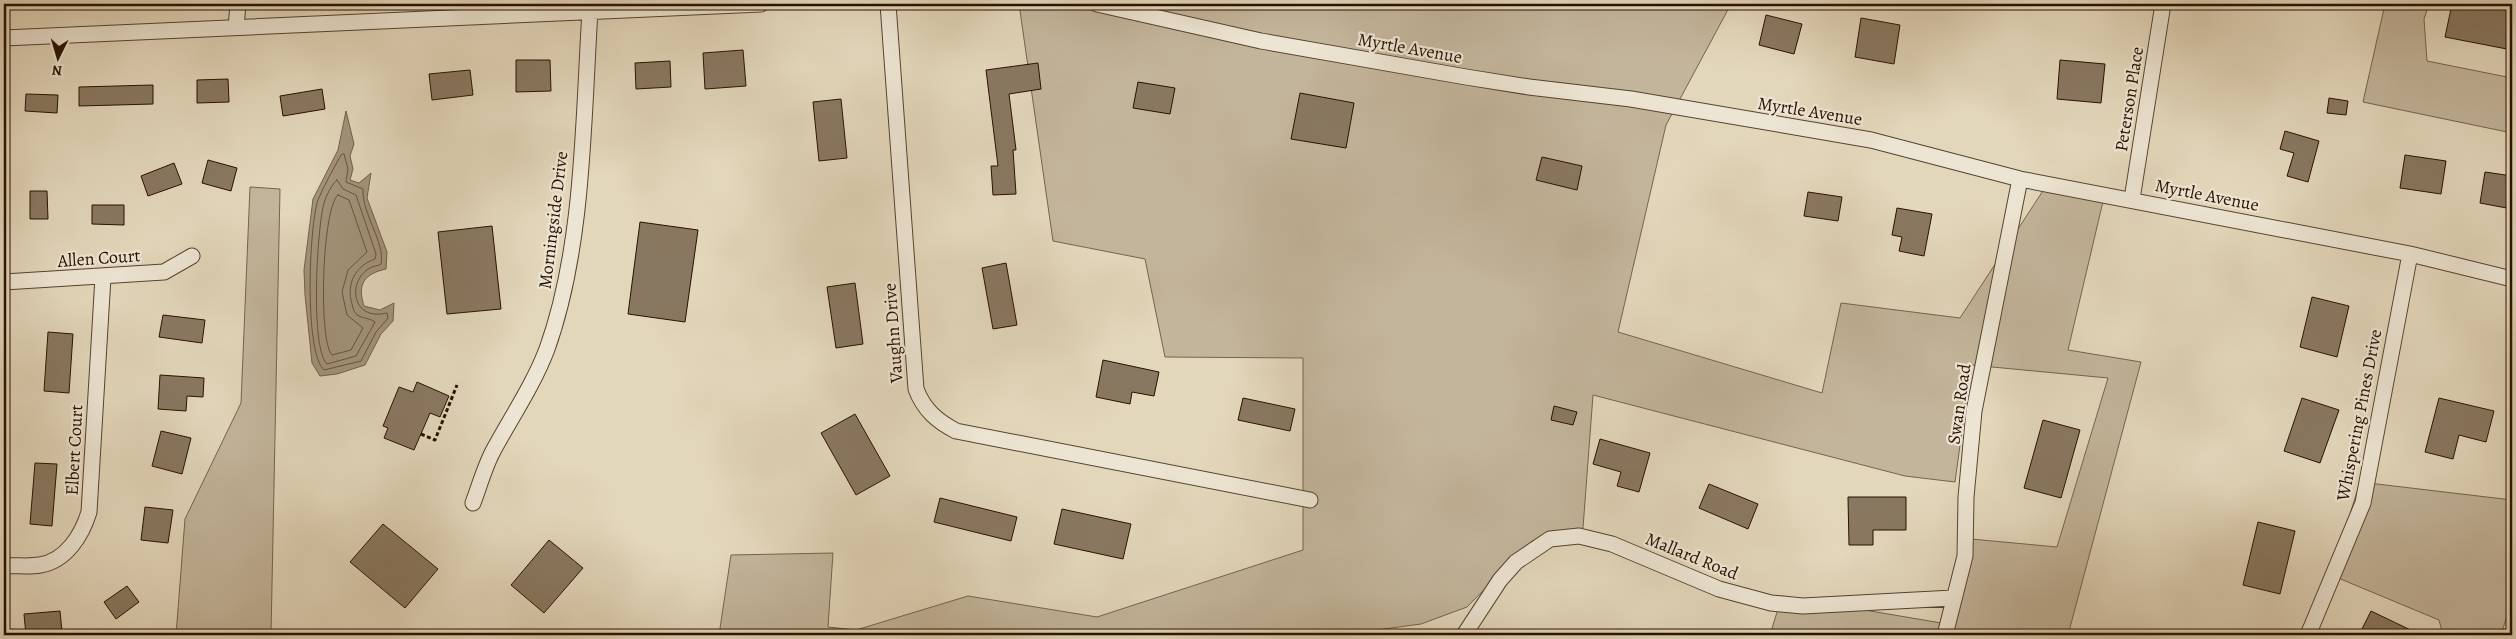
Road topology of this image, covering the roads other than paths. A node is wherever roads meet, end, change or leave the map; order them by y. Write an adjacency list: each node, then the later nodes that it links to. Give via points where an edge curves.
1 (238, 4): 7 (street)
2 (761, 4): 6 (street)
3 (888, 4): 16 (street, Vaughn Drive, via 916,389 928,412 956,431)
4 (1097, 4): 9 (street, Myrtle Avenue, via 1329,53 1529,88 1631,99 1871,140)
5 (2164, 4): 10 (street, Peterson Place)
6 (590, 11): 7 (street); 17 (street, Morningside Drive, via 576,212 566,284 546,351 519,408 491,455)
7 (236, 27): 8 (street)
8 (4, 38)
9 (2020, 179): 10 (street, Myrtle Avenue); 19 (street, Swan Road, via 1974,411 1966,498 1965,556)
10 (2132, 199): 11 (street, Myrtle Avenue)
11 (2410, 254): 14 (street, Myrtle Avenue); 22 (street, Whispering Pines Drive, via 2362,503)
12 (192, 256): 13 (street, Allen Court, via 164,272)
13 (103, 277): 15 (street, Allen Court); 18 (street, Elbert Court, via 89,512 84,528 75,543 48,562)
14 (2512, 279)
15 (4, 282)
16 (1310, 500)
17 (473, 503)
18 (4, 566)
19 (1953, 598): 20 (street, Mallard Road, via 1803,606 1771,603 1719,589 1612,544 1579,536 1550,539 1516,562 1500,580); 21 (street, Swan Road)
20 (1464, 635)
21 (1945, 635)
22 (2308, 635)

